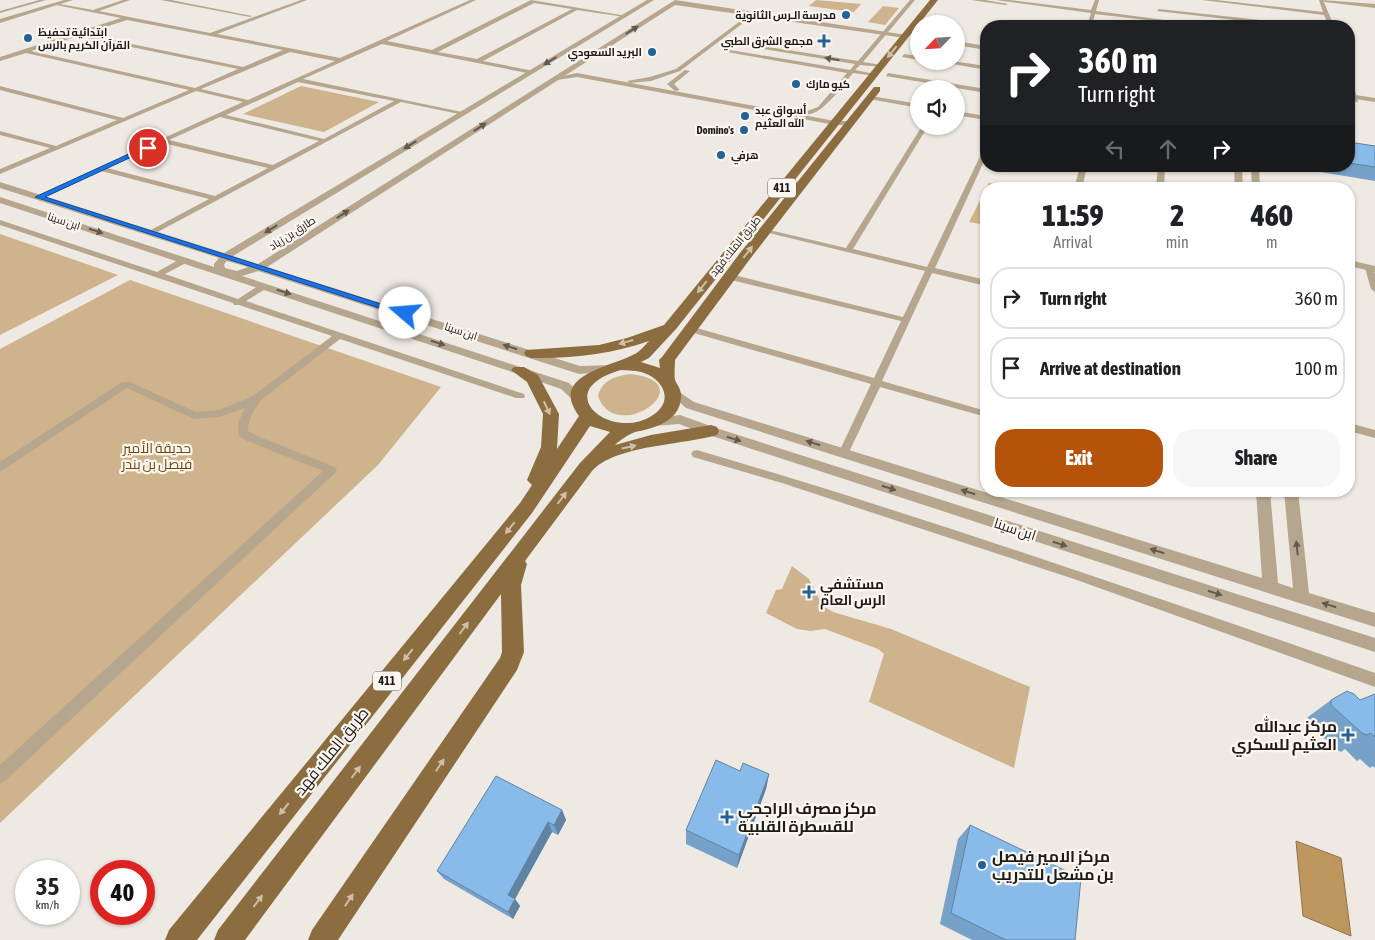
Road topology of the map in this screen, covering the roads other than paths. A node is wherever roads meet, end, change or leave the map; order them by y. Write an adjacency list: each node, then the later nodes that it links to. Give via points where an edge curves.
1 (44, 0): 25 (street)
2 (70, 0): 20 (street)
3 (128, 0): 24 (street)
4 (163, 0): 31 (street)
5 (292, 0): 31 (street)
6 (305, 0): 44 (street)
7 (474, 0): 47 (street)
8 (651, 0): 32 (street, طارق بن زياد)
9 (913, 0): 41 (street)
10 (934, 0): 29 (main road, طريق الملك فهد / 411)
11 (973, 0): 26 (street)
12 (998, 0): 26 (street)
13 (1097, 0): 26 (street)
14 (1160, 0): 23 (street)
15 (1204, 0): 27 (street)
16 (1323, 0): 21 (street); 27 (street)
17 (1353, 0): 21 (street)
18 (534, 1): 22 (street); 55 (street)
19 (677, 1): 28 (street); 41 (street); 64 (street, طارق بن زياد, one-way to 19)
20 (57, 2): 24 (street); 30 (street); 40 (street)
21 (1375, 4)
22 (577, 8): 32 (street); 61 (street)
23 (1159, 10): 34 (street); 37 (street)
24 (92, 11): 33 (street)
25 (0, 12)
26 (1093, 13): 35 (street); 36 (street)
27 (1326, 14): 39 (street)
28 (756, 15): 41 (street); 52 (street)
29 (925, 15)
30 (0, 16)
31 (250, 16): 42 (street)
32 (625, 16): 68 (street, طارق بن زياد, one-way to 68)
33 (127, 18): 42 (street); 43 (street)
34 (1225, 18): 38 (street)
35 (1091, 20)
36 (1138, 20)
37 (1157, 20)
38 (1243, 20)
39 (1328, 20)
40 (0, 21)
41 (886, 32): 45 (street); 62 (street)
42 (202, 33): 44 (street)
43 (77, 34): 54 (street); 66 (street)
44 (211, 35): 53 (street)
45 (910, 36)
46 (910, 39): 69 (main road, طريق الملك فهد / 411, one-way to 69)
47 (382, 42): 55 (street); 60 (street)
48 (910, 43): 57 (main road, طريق الملك فهد / 411)
49 (965, 43): 51 (street)
50 (736, 44): 52 (street); 56 (street, via 745,48); 62 (street, one-way to 50)
51 (980, 45)
52 (722, 46): 56 (street); 72 (street, via 708,48 678,70); 75 (street, via 672,83 670,86)
53 (289, 50): 60 (street); 66 (street)
54 (26, 51): 59 (street); 74 (street)
55 (433, 52): 61 (street)
56 (730, 52): 67 (street)
57 (904, 56): 58 (street); 69 (main road, طريق الملك فهد / 411)
58 (910, 57)
59 (0, 59)
60 (340, 60): 71 (street)
61 (478, 61): 68 (street)
62 (858, 63): 67 (street); 69 (street)
63 (965, 65): 65 (street)
64 (574, 67): 70 (street, طارق بن زياد); 72 (street, via 579,72)
65 (980, 67)
66 (244, 70): 74 (street)
67 (850, 71): 69 (street); 84 (street, via 820,108)
68 (532, 72): 83 (street, طارق بن زياد)
69 (881, 72): 76 (street); 77 (main road, طريق الملك فهد / 411); 89 (main road, طريق الملك فهد / 411)
70 (557, 78): 89 (street, via 573,75); 113 (street, طارق بن زياد, one-way to 70)
71 (297, 80): 79 (street); 80 (street)
72 (625, 81): 75 (street)
73 (0, 88): 88 (street)
74 (196, 90): 80 (street); 88 (street)
75 (677, 90): 84 (street)
76 (980, 90)
77 (871, 98): 82 (street); 90 (main road, طريق الملك فهد / 411)
78 (1355, 99): 81 (street)
79 (401, 100): 83 (street); 94 (street)
80 (250, 102): 86 (street)
81 (1375, 102)
82 (910, 104)
83 (464, 113): 108 (street, طارق بن زياد, one-way to 108)
84 (805, 113): 89 (street)
85 (965, 114): 87 (street)
86 (220, 115): 93 (street); 94 (street)
87 (980, 117)
88 (123, 120): 95 (street)
89 (836, 121): 90 (street); 123 (main road, طريق الملك فهد / 411, one-way to 123)
90 (851, 123): 105 (main road, طريق الملك فهد / 411)
91 (0, 133): 95 (street)
92 (919, 135): 107 (street)
93 (163, 141): 97 (street); 98 (street)
94 (325, 141): 97 (street)
95 (56, 148): 99 (street)
96 (980, 163): 114 (street)
97 (276, 168): 102 (street)
98 (102, 169): 101 (street); 102 (street)
99 (0, 172)
100 (0, 185): 101 (street, ابن سينا)
101 (38, 197): 106 (street, ابن سينا)
102 (217, 199): 106 (street)
103 (0, 200): 110 (street, ابن سينا, one-way to 110)
104 (0, 222): 116 (street)
105 (765, 231): 107 (street); 117 (main road, طريق الملك فهد / 411, one-way to 105)
106 (152, 233): 108 (street, ابن سينا)
107 (848, 251): 114 (street)
108 (225, 256): 113 (street, ابن سينا); 115 (street, via 218,264)
109 (1355, 257): 112 (street)
110 (185, 260): 115 (street, ابن سينا); 116 (street)
111 (1355, 264): 112 (street)
112 (1373, 265): 120 (street)
113 (260, 267): 115 (street, طارق بن زياد, via 245,273); 126 (street, ابن سينا, one-way to 113)
114 (930, 270): 118 (street); 122 (street)
115 (223, 273): 119 (street, ابن سينا)
116 (158, 276): 121 (street)
117 (730, 277): 122 (street); 124 (main road, طريق الملك فهد / 411)
118 (980, 282)
119 (264, 286): 121 (street); 128 (street, ابن سينا, one-way to 128)
120 (1375, 289)
121 (237, 302): 125 (street)
122 (906, 320): 129 (street)
123 (671, 326): 126 (main road, one-way to 126, via 653,335 604,349); 127 (main road, طريق الملك فهد / 411, via 644,355)
124 (690, 329): 129 (street); 130 (main road, طريق الملك فهد / 411, via 667,360)
125 (337, 336): 131 (street); 132 (street)
126 (532, 354): 127 (street, ابن سينا, via 579,370)
127 (615, 367): 130 (main road, via 648,367 659,372); 133 (main road, 411, via 596,373 587,380 581,389)
128 (519, 370): 133 (street, ابن سينا, via 565,386); 148 (main road, one-way to 148, via 533,380 551,414 549,447)
129 (877, 382): 134 (street); 140 (street)
130 (671, 386): 135 (main road, 411, via 673,404); 140 (street, ابن سينا, one-way to 130, via 690,405)
131 (520, 396)
132 (257, 398): 142 (street, via 236,410 194,415 126,384); 155 (street, via 245,414 243,433 330,470)
133 (583, 407): 136 (main road, 411, via 599,423 613,428); 148 (main road, طريق الملك فهد / 411)
134 (980, 412)
135 (654, 422): 136 (main road, 411); 138 (street, ابن سينا, via 680,420)
136 (629, 428): 143 (main road, طريق الملك فهد / 411, via 611,439)
137 (1355, 429): 139 (street)
138 (711, 431): 143 (main road, one-way to 138, via 602,456 620,449); 153 (street, ابن سينا, one-way to 153)
139 (1375, 434)
140 (844, 452): 144 (street, ابن سينا, one-way to 140)
141 (697, 454): 154 (street, via 1076,574)
142 (0, 468)
143 (586, 468): 149 (main road, طريق الملك فهد / 411, one-way to 143)
144 (980, 495)
145 (986, 497): 150 (street, ابن سينا, one-way to 145)
146 (1259, 497): 150 (street)
147 (1292, 497): 151 (street, one-way to 147)
148 (526, 508): 156 (main road, طريق الملك فهد / 411, one-way to 156)
149 (523, 550): 157 (main road, طريق الملك فهد / 411, one-way to 149); 158 (main road, one-way to 149, via 509,663 513,652 511,584)
150 (1270, 587): 151 (street, ابن سينا)
151 (1302, 597): 152 (street, ابن سينا, one-way to 151)
152 (1375, 620)
153 (1375, 645)
154 (1375, 680)
155 (0, 776)
156 (179, 940)
157 (228, 940)
158 (322, 940)

